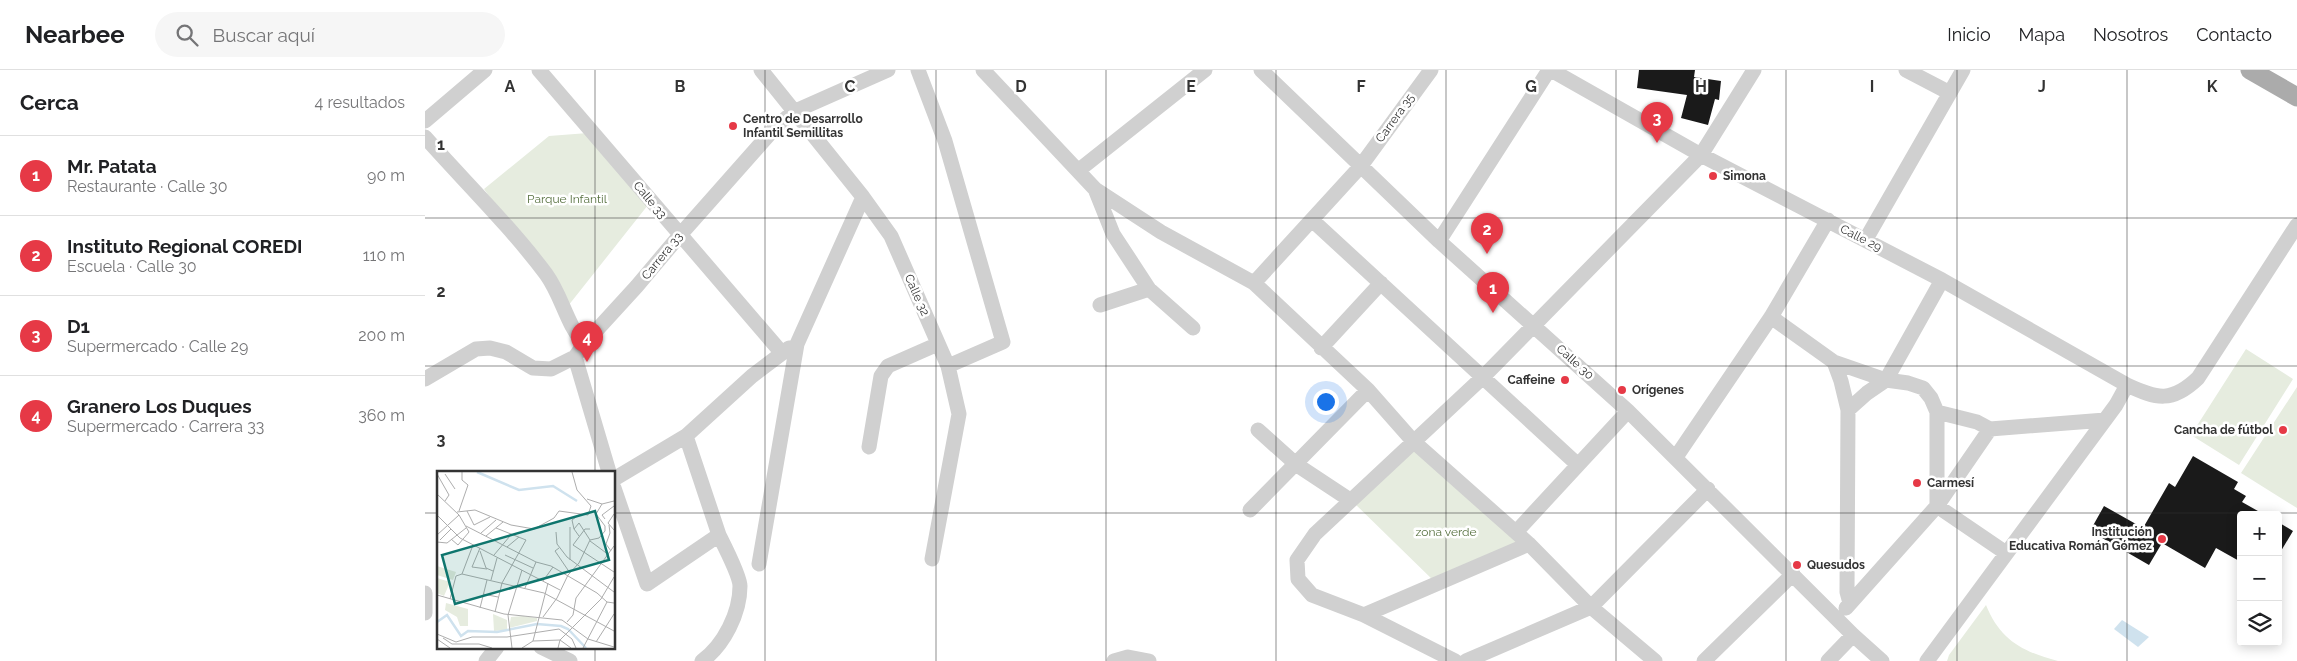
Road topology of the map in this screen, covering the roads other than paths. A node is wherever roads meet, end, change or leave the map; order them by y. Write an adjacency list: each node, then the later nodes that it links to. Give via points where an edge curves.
1 (485, 70): 18 (street)
2 (539, 70): 28 (street, Calle 33)
3 (761, 70): 17 (street, Calle 32)
4 (888, 70): 17 (street, Carrera 33)
5 (918, 70): 46 (street, via 945,141 1003,342)
6 (983, 70): 22 (street)
7 (1205, 70): 22 (street)
8 (1261, 70): 21 (street, Calle 30)
9 (1431, 70): 21 (street, Carrera 35)
10 (1550, 70): 20 (street, Calle 29); 30 (street)
11 (1753, 70): 20 (street)
12 (1906, 70): 15 (street)
13 (1963, 70): 15 (street)
14 (2250, 70): 16 (main road)
15 (1950, 93): 29 (street)
16 (2297, 97)
17 (793, 112): 24 (street, Calle 32); 28 (street, Carrera 33, via 773,130)
18 (425, 121)
19 (425, 137): 39 (street, via 546,275 559,293 570,325)
20 (1701, 156): 26 (street, Calle 29); 37 (street)
21 (1361, 167): 25 (street, Carrera 35); 30 (street, Calle 30)
22 (1079, 170): 23 (street)
23 (1095, 190): 32 (street, via 1161,232); 34 (street, via 1113,234)
24 (863, 197): 40 (street); 41 (street, Calle 32, via 891,236)
25 (1312, 220): 32 (street, Carrera 35); 33 (street)
26 (1828, 220): 29 (street, Calle 29); 36 (street)
27 (2297, 225): 50 (street, Calle 29, via 2186,390 2174,396 2153,396)
28 (680, 235): 39 (street, Carrera 33); 43 (street, Calle 33)
29 (1866, 239): 31 (street, Calle 29)
30 (1439, 241): 37 (street, Calle 30)
31 (1942, 280): 49 (street); 50 (street, Calle 29)
32 (1254, 283): 42 (street)
33 (1381, 283): 42 (street); 47 (street)
34 (1149, 289): 35 (street); 38 (street)
35 (1100, 304)
36 (1771, 318): 45 (street); 61 (street)
37 (1533, 324): 47 (street); 52 (street, Calle 30)
38 (1193, 328)
39 (584, 344): 44 (street, Carrera 33)
40 (797, 344): 43 (street); 76 (street)
41 (938, 344): 46 (street, Calle 32); 60 (street, via 888,366 881,376)
42 (1321, 348): 51 (street)
43 (781, 352): 58 (street)
44 (575, 357): 48 (street, Carrera 33, via 551,369 533,368 506,352 476,349); 64 (street)
45 (1834, 362): 49 (street); 53 (street)
46 (948, 366): 75 (street, Calle 32, via 959,414)
47 (1483, 377): 59 (street); 63 (street)
48 (425, 379)
49 (1886, 380): 53 (street); 54 (street, via 1923,388)
50 (2127, 385): 55 (street)
51 (1368, 390): 59 (street); 62 (street)
52 (1628, 410): 61 (street, Calle 30); 63 (street)
53 (1848, 410): 79 (street, via 1847,592)
54 (1937, 412): 56 (street); 69 (street)
55 (2105, 420): 56 (street); 74 (street)
56 (1990, 428): 69 (street)
57 (1258, 430): 62 (street)
58 (686, 436): 65 (street); 72 (street)
59 (1413, 441): 68 (street); 71 (street)
60 (869, 447)
61 (1676, 457): 66 (street, Calle 30)
62 (1297, 465): 68 (street); 70 (street)
63 (1578, 465): 71 (street)
64 (609, 471)
65 (615, 478)
66 (1707, 489): 77 (street, Calle 30); 80 (street)
67 (615, 491): 72 (street, via 647,584)
68 (1350, 500): 82 (street, via 1315,534 1297,560 1298,579 1312,595)
69 (1937, 506): 74 (street); 79 (street)
70 (1250, 510)
71 (1516, 532): 73 (street)
72 (719, 535): 89 (street, via 740,584 728,628 721,642)
73 (1529, 544): 80 (street); 82 (street)
74 (2006, 553): 98 (street)
75 (932, 559)
76 (759, 564)
77 (1793, 574): 83 (street, Calle 30); 95 (street)
78 (425, 593): 81 (street)
79 (1850, 603): 83 (street)
80 (1591, 607): 93 (street); 94 (street)
81 (425, 613)
82 (1364, 615): 92 (street)
83 (1837, 619): 84 (street, Calle 30)
84 (1853, 635): 96 (street); 97 (street, Calle 30)
85 (496, 648): 87 (street)
86 (543, 648): 88 (street)
87 (487, 661)
88 (570, 661)
89 (703, 661)
90 (1114, 661): 91 (street, via 1128,658)
91 (1149, 661)
92 (1455, 661)
93 (1466, 661)
94 (1655, 661)
95 (1704, 661)
96 (1828, 661)
97 (1882, 661)
98 (1927, 661)

